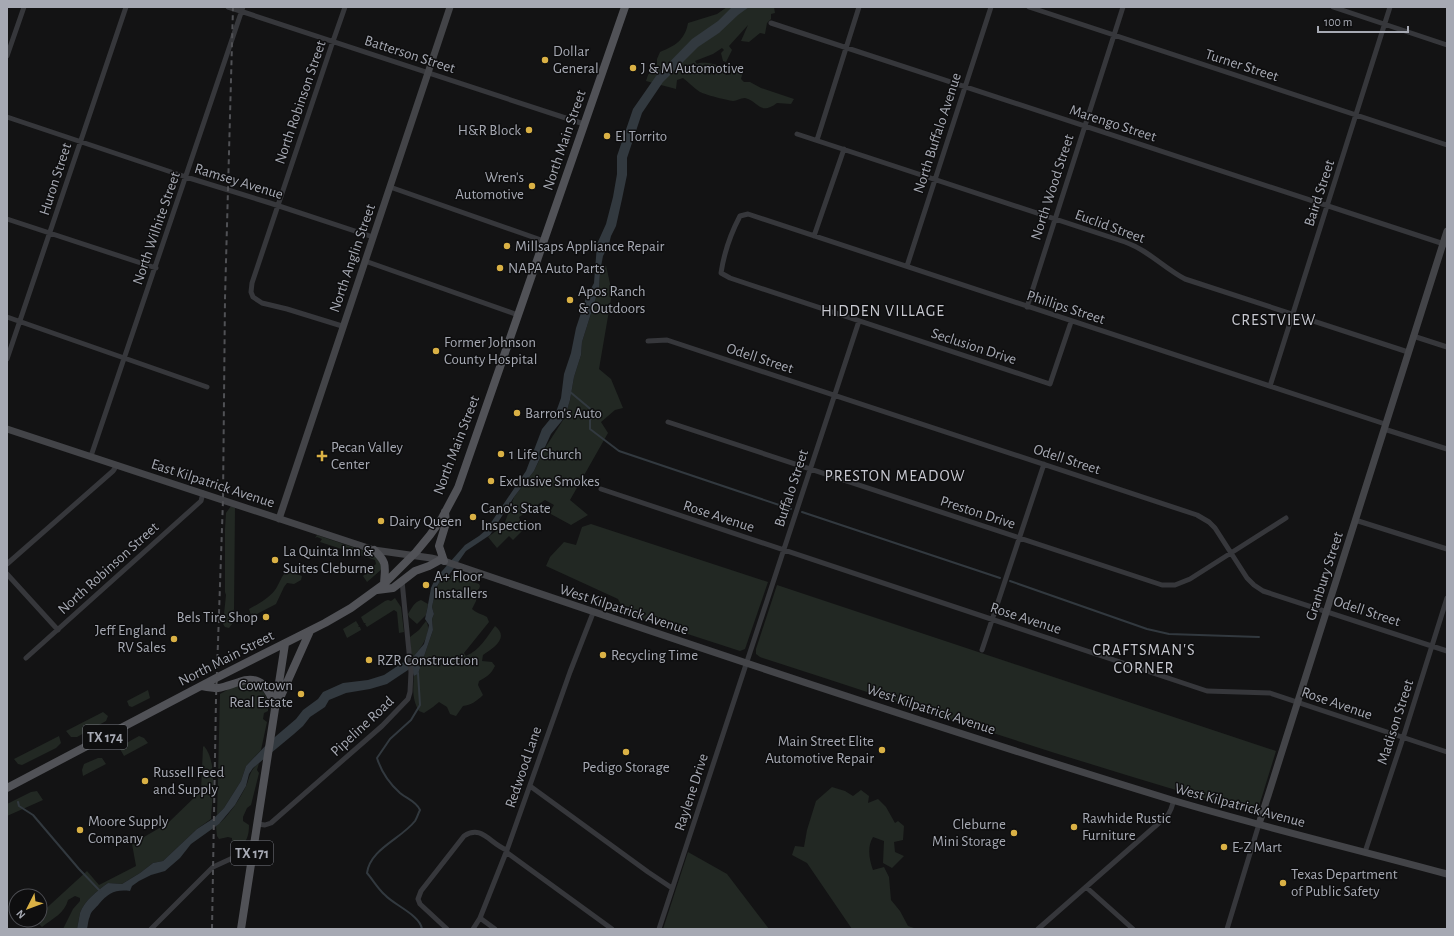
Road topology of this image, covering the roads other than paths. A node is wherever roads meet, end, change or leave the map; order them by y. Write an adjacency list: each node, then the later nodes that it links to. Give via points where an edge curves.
1 (24, 7): 20 (street)
2 (126, 7): 29 (street, Huron Street)
3 (228, 7): 13 (street, Batterson Street)
4 (345, 7): 17 (street, North Robinson Street)
5 (450, 7): 21 (street, North Anglin Street)
6 (625, 7): 25 (main road, North Main Street)
7 (859, 7): 19 (street)
8 (990, 7): 22 (street, North Buffalo Avenue)
9 (1029, 7): 16 (street, Turner Street)
10 (1123, 7): 16 (street, North Wood Street)
11 (1333, 7): 15 (street)
12 (1390, 7): 15 (street, Baird Street)
13 (242, 9): 17 (street, Batterson Street); 32 (street, North Wilhite Street)
14 (771, 23): 19 (street, Marengo Street)
15 (1385, 24): 18 (street); 23 (street, Baird Street)
16 (1114, 36): 23 (street, Turner Street); 26 (street, North Wood Street)
17 (333, 42): 21 (street, Batterson Street); 35 (street, North Robinson Street)
18 (1447, 45)
19 (846, 47): 22 (street, Marengo Street); 28 (street)
20 (7, 56)
21 (428, 72): 25 (street, Batterson Street); 34 (street, North Anglin Street)
22 (965, 87): 26 (street, Marengo Street); 33 (street, North Buffalo Avenue)
23 (1356, 115): 30 (street, Turner Street); 36 (street, Baird Street)
24 (7, 117): 29 (street, Ramsey Avenue)
25 (584, 124): 44 (main road, North Main Street)
26 (1084, 126): 36 (street, Marengo Street); 39 (street, North Wood Street)
27 (797, 134): 28 (street, Euclid Street)
28 (817, 140): 31 (street, Euclid Street)
29 (80, 141): 32 (street, Ramsey Avenue); 41 (street, Huron Street)
30 (1447, 145)
31 (844, 149): 33 (street, Euclid Street); 42 (street)
32 (186, 177): 35 (street, Ramsey Avenue); 48 (street, North Wilhite Street)
33 (935, 179): 39 (street, Euclid Street); 47 (street, North Buffalo Avenue)
34 (390, 187): 43 (street, North Anglin Street); 44 (street)
35 (278, 205): 43 (street, Ramsey Avenue); 56 (street, North Robinson Street, via 252,283 253,297 262,303)
36 (1327, 205): 45 (street, Marengo Street); 50 (street, Baird Street)
37 (740, 216): 42 (street, Phillips Street, via 748,214); 53 (street, Seclusion Drive, via 721,273)
38 (7, 219): 41 (street)
39 (1054, 219): 49 (street, North Wood Street); 50 (street, Euclid Street, via 1136,246 1185,279)
40 (1447, 231): 45 (street, Granbury Street)
41 (50, 233): 48 (street); 54 (street, Huron Street)
42 (814, 236): 47 (street, Phillips Street)
43 (373, 237): 46 (street, North Anglin Street)
44 (544, 242): 51 (main road, North Main Street)
45 (1445, 245): 57 (street, Granbury Street)
46 (365, 261): 51 (street); 56 (street, North Anglin Street)
47 (907, 266): 49 (street, Phillips Street)
48 (156, 268): 61 (street, North Wilhite Street)
49 (1027, 307): 55 (street, Phillips Street)
50 (1293, 314): 60 (street, Euclid Street); 63 (street, Baird Street)
51 (518, 315): 76 (main road, North Main Street, via 458,488)
52 (7, 317): 54 (street)
53 (859, 321): 55 (street, Seclusion Drive, via 1050,384); 65 (street, Buffalo Street)
54 (20, 322): 61 (street); 62 (street, Huron Street)
55 (1072, 322): 63 (street, Phillips Street)
56 (342, 326): 78 (street, North Anglin Street)
57 (1413, 336): 59 (street); 60 (street, Granbury Street)
58 (648, 341): 65 (street, Odell Street, via 667,340)
59 (1447, 347)
60 (1408, 352): 67 (street, Granbury Street)
61 (124, 358): 64 (street); 70 (street, North Wilhite Street)
62 (7, 359)
63 (1270, 386): 67 (street, Phillips Street)
64 (207, 387)
65 (835, 396): 72 (street, Odell Street); 73 (street, Buffalo Street)
66 (668, 422): 73 (street, Preston Drive)
67 (1384, 426): 69 (street, Phillips Street); 79 (street, Granbury Street)
68 (7, 429): 70 (street, East Kilpatrick Avenue)
69 (1447, 449)
70 (91, 456): 71 (street, East Kilpatrick Avenue)
71 (117, 464): 75 (street, East Kilpatrick Avenue); 87 (street, via 113,471)
72 (1044, 464): 80 (street); 84 (street, Odell Street, via 1196,515 1215,528)
73 (810, 469): 80 (street, Preston Drive); 83 (street, Buffalo Street)
74 (601, 489): 83 (street, Rose Avenue)
75 (203, 494): 78 (street, East Kilpatrick Avenue); 96 (street, North Robinson Street, via 201,501)
76 (445, 512): 85 (main road, North Main Street); 86 (main road, via 446,523 439,546)
77 (1286, 518): 84 (street, Preston Drive)
78 (279, 519): 82 (street, East Kilpatrick Avenue)
79 (1355, 520): 81 (street); 93 (street, Granbury Street)
80 (1019, 538): 84 (street, Preston Drive, via 1162,585 1182,583); 95 (street)
81 (1447, 548)
82 (374, 550): 85 (street, East Kilpatrick Avenue); 90 (main road, via 384,559)
83 (784, 550): 95 (street, Rose Avenue); 103 (street, Buffalo Street)
84 (1231, 553): 93 (street, Odell Street, via 1247,578 1263,591)
85 (412, 556): 86 (street, West Kilpatrick Avenue); 90 (main road, North Main Street)
86 (442, 561): 89 (main road, via 416,571); 94 (street, West Kilpatrick Avenue)
87 (7, 564)
88 (7, 574): 96 (street)
89 (402, 581): 91 (main road, via 393,588); 112 (street, Pipeline Road, via 411,672 408,699 271,823)
90 (384, 584): 91 (main road, North Main Street)
91 (377, 590): 97 (main road, North Main Street, via 332,620)
92 (1447, 598): 99 (street, Madison Street)
93 (1326, 610): 99 (street, Odell Street); 105 (street, Granbury Street)
94 (593, 613): 103 (street, West Kilpatrick Avenue); 109 (street, Redwood Lane)
95 (992, 619): 100 (street); 105 (street, Rose Avenue, via 1207,691 1265,693)
96 (58, 630): 102 (street, North Robinson Street)
97 (310, 631): 98 (main road, North Main Street); 106 (main road, TX 171)
98 (285, 644): 104 (main road, North Main Street / TX 174); 106 (main road, TX 171)
99 (1432, 646): 101 (street, Odell Street); 107 (street, Madison Street)
100 (982, 650)
101 (1447, 651)
102 (26, 658)
103 (746, 662): 111 (street, West Kilpatrick Avenue); 119 (street, Raylene Drive)
104 (202, 686): 106 (main road, via 219,688 255,680 268,691); 110 (main road, North Main Street / TX 174)
105 (1297, 702): 107 (street, Rose Avenue); 113 (street, Granbury Street)
106 (276, 710): 112 (main road, TX 171)
107 (1403, 738): 108 (street, Rose Avenue); 115 (street, Madison Street)
108 (1447, 752)
109 (530, 786): 114 (street, Redwood Lane); 119 (street)
110 (7, 788)
111 (1174, 800): 113 (street, West Kilpatrick Avenue); 118 (street, via 1168,815)
112 (257, 824): 116 (main road, TX 171)
113 (1259, 824): 115 (street, West Kilpatrick Avenue); 130 (street, Granbury Street)
114 (507, 851): 120 (street, Redwood Lane); 123 (street, via 481,833 470,832 464,836 421,891 418,899 420,904); 126 (street)
115 (1365, 852): 117 (street, West Kilpatrick Avenue)
116 (251, 858): 121 (street, via 237,856 213,867); 122 (main road, TX 171)
117 (1447, 874)
118 (1086, 887): 128 (street); 129 (street)
119 (672, 888): 127 (street, Raylene Drive)
120 (480, 918): 124 (street, Redwood Lane); 125 (street)
121 (151, 929)
122 (241, 929)
123 (447, 929)
124 (474, 929)
125 (495, 929)
126 (612, 929)
127 (659, 929)
128 (1038, 929)
129 (1132, 929)
130 (1227, 929)

